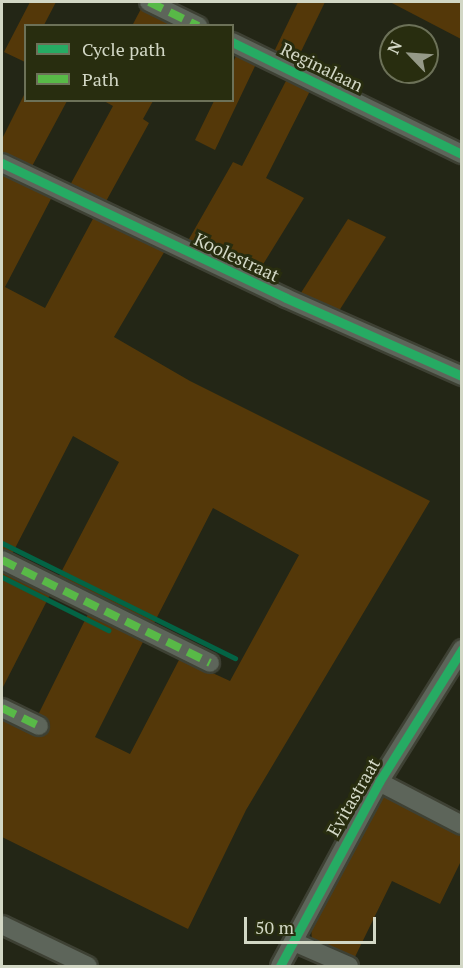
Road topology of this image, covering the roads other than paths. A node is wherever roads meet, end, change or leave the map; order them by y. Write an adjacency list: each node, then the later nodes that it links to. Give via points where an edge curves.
1 (149, 2): 2 (street)
2 (194, 24)
3 (234, 43): 4 (street, Reginalaan)
4 (462, 154)
5 (2, 163): 6 (street, Koolestraat, via 286,298)
6 (462, 376)
7 (2, 560): 9 (street)
8 (462, 649): 12 (street, Evitastraat)
9 (210, 663)
10 (2, 708): 11 (street)
11 (39, 726)
12 (380, 782): 13 (street); 15 (street, Evitastraat)
13 (462, 825)
14 (2, 925): 16 (street)
15 (294, 942): 17 (street, Evitastraat); 18 (street)
16 (87, 966)
17 (280, 966)
18 (349, 966)

